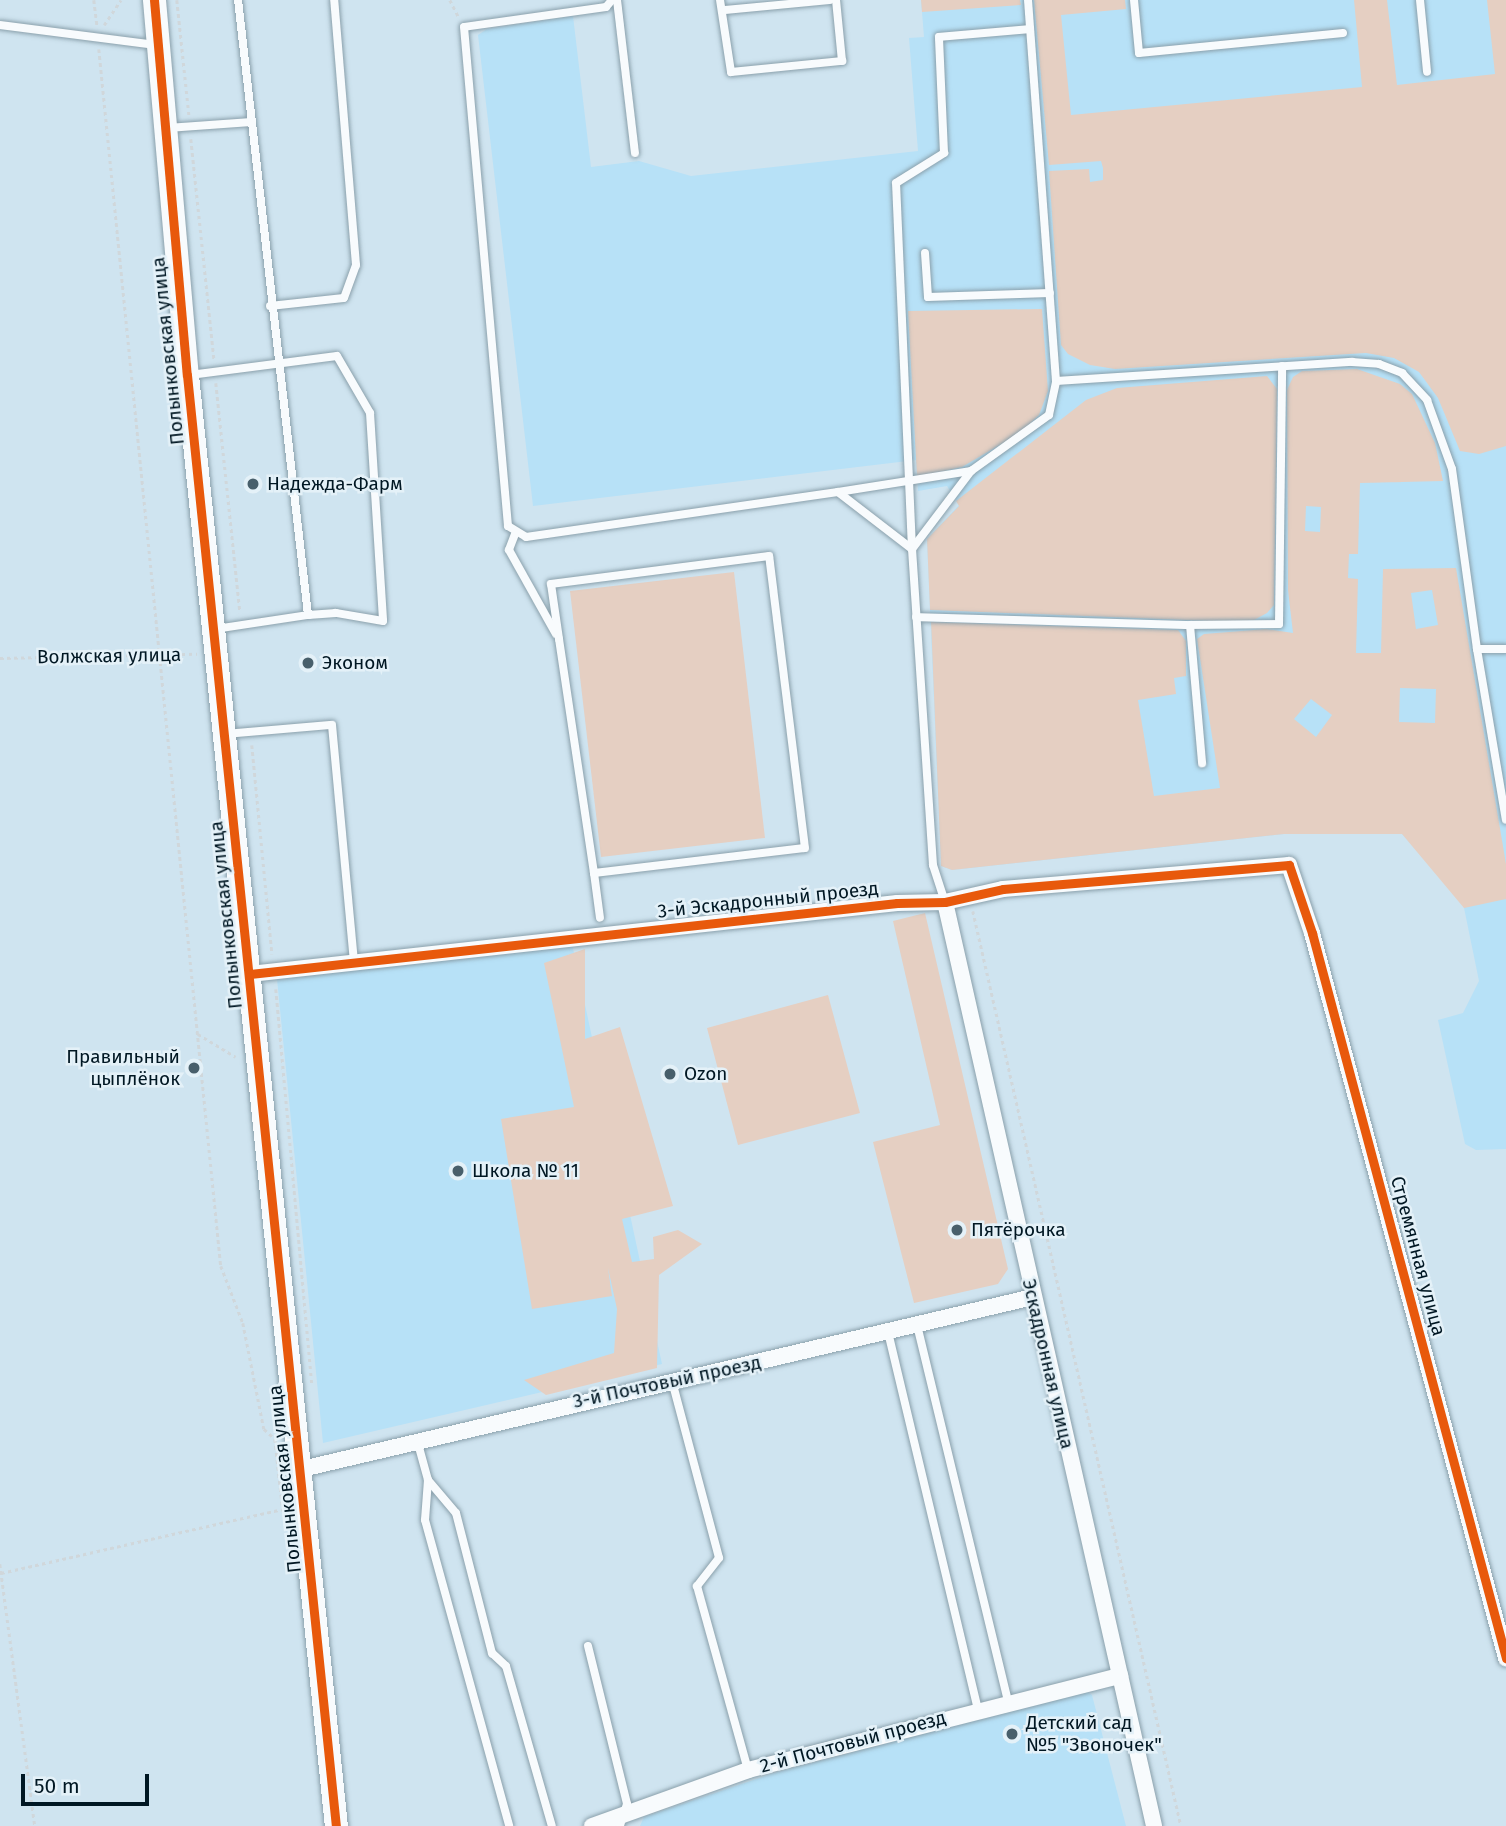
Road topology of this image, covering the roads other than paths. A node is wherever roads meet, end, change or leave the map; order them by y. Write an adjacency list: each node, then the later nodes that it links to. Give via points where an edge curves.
1 (155, 0): 16 (street, Полынковская улица)
2 (238, 0): 18 (lane)
3 (334, 0): 23 (lane, via 356,265 344,298)
4 (612, 0): 31 (lane, via 606,7 464,27 506,511 508,526)
5 (617, 0): 20 (lane)
6 (720, 0): 12 (lane)
7 (830, 0): 12 (lane)
8 (836, 0): 12 (lane, via 842,61 731,72)
9 (1028, 0): 14 (lane)
10 (1133, 0): 15 (lane, via 1139,53)
11 (1420, 0): 17 (lane)
12 (725, 10)
13 (0, 25): 16 (lane)
14 (1030, 29): 22 (lane); 29 (lane, via 939,37 944,153 896,183)
15 (1343, 33)
16 (159, 45): 19 (street, Полынковская улица)
17 (1427, 72)
18 (251, 122): 19 (lane); 23 (lane)
19 (165, 128): 26 (street, Полынковская улица)
20 (635, 153)
21 (925, 253): 22 (lane, via 928,297)
22 (1050, 293): 27 (lane)
23 (270, 306): 24 (lane)
24 (279, 364): 26 (lane); 33 (lane); 33 (lane, via 337,356 370,413 383,621 336,613)
25 (1282, 366): 27 (lane); 35 (lane, via 1279,624); 38 (lane, via 1378,364 1402,373 1427,400 1452,470)
26 (187, 375): 36 (street, Полынковская улица)
27 (1056, 381): 28 (lane, via 1049,415)
28 (971, 471): 29 (lane); 32 (lane)
29 (909, 481): 30 (lane); 32 (lane)
30 (838, 492): 31 (lane, via 537,536); 32 (lane)
31 (515, 534): 37 (lane, via 509,550)
32 (912, 549): 34 (lane)
33 (309, 615): 36 (lane)
34 (916, 617): 35 (lane); 45 (lane, via 933,865)
35 (1190, 625): 41 (lane)
36 (215, 629): 40 (street, Полынковская улица)
37 (559, 639): 44 (lane); 44 (lane, via 551,584 769,556 805,848)
38 (1477, 649): 39 (lane); 42 (lane)
39 (1506, 649)
40 (226, 734): 47 (lane, via 332,725); 48 (street, Полынковская улица)
41 (1202, 762)
42 (1506, 820)
43 (1289, 864): 45 (street, 3-й Эскадронный проезд, via 1003,889); 57 (street, Стремянная улица)
44 (594, 873): 46 (lane)
45 (946, 902): 47 (street, 3-й Эскадронный проезд, via 897,903); 49 (street, Эскадронная улица)
46 (600, 918)
47 (354, 962): 48 (street, 3-й Эскадронный проезд)
48 (250, 974): 54 (street, Полынковская улица)
49 (1033, 1297): 50 (street, 3-й Почтовый проезд); 58 (street, Эскадронная улица)
50 (918, 1325): 51 (street, 3-й Почтовый проезд); 59 (lane)
51 (888, 1332): 52 (street, 3-й Почтовый проезд); 60 (lane)
52 (672, 1381): 53 (street, 3-й Почтовый проезд); 61 (lane, via 719,1558 697,1586)
53 (417, 1440): 54 (street, 3-й Почтовый проезд); 55 (lane)
54 (302, 1469): 63 (street, Полынковская улица, via 299,1509)
55 (428, 1480): 64 (lane, via 425,1520); 65 (lane, via 456,1513 492,1653 506,1666)
56 (588, 1646): 62 (lane, via 624,1789)
57 (1506, 1658)
58 (1120, 1676): 59 (street, 2-й Почтовый проезд); 67 (street, Эскадронная улица)
59 (1007, 1702): 60 (street, 2-й Почтовый проезд)
60 (978, 1709): 61 (street, 2-й Почтовый проезд)
61 (748, 1770): 62 (street, 2-й Почтовый проезд)
62 (622, 1821): 66 (street, 2-й Почтовый проезд)
63 (336, 1826)
64 (509, 1826)
65 (551, 1826)
66 (592, 1826)
67 (1154, 1826)

